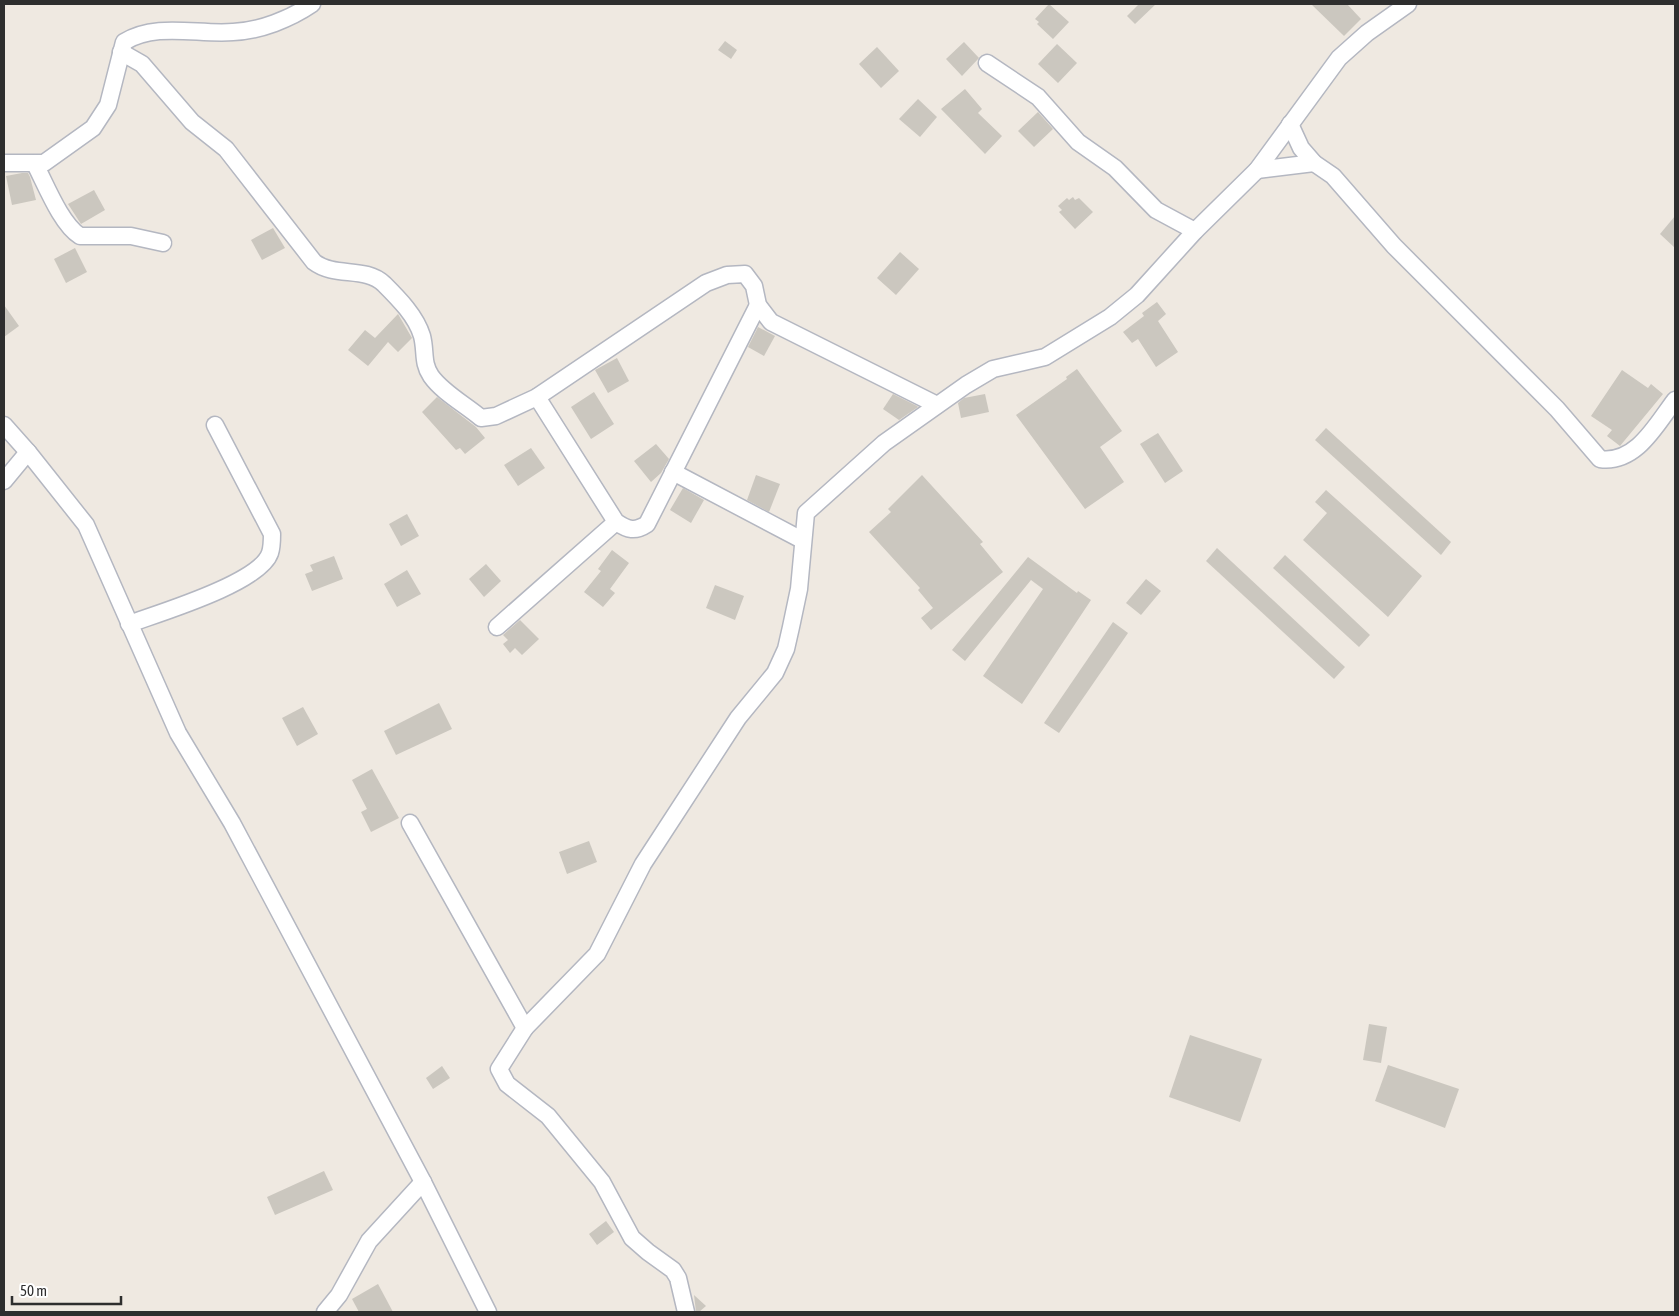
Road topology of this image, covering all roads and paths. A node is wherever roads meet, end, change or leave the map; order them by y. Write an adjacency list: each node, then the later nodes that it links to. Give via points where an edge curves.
1 (312, 4): 3 (street, via 262,28 234,32 162,31 134,36 124,42)
2 (1408, 4): 5 (street, via 1367,32 1339,58)
3 (121, 52): 8 (street, via 108,105 93,128 44,163); 13 (street, via 142,64 192,122 226,149 314,262 323,269 374,276 384,285 415,318 422,337 424,363 432,377 458,399 482,418 496,416)
4 (987, 63): 10 (street, via 1038,96 1078,142 1115,168 1156,210)
5 (1290, 124): 7 (street, via 1300,148); 9 (street)
6 (4, 163): 8 (street)
7 (1314, 163): 9 (street); 14 (street, via 1333,176 1394,246 1557,409 1600,459 1625,456 1639,446)
8 (35, 164): 11 (street, via 56,204 80,236 131,236)
9 (1257, 170): 10 (street)
10 (1195, 230): 15 (street, via 1137,295 1110,317 1046,357 994,369)
11 (162, 243)
12 (758, 305): 13 (street, via 754,286 745,274 727,275 706,283); 15 (street, via 771,322); 19 (street)
13 (537, 397): 21 (street)
14 (1675, 400)
15 (937, 405): 22 (street, via 884,443 806,512)
16 (215, 425): 23 (street, via 272,534 270,554 257,570 230,586)
17 (4, 426): 18 (street)
18 (28, 452): 20 (street); 23 (street, via 86,525)
19 (673, 472): 21 (street, via 647,524 638,530 627,530); 22 (street)
20 (4, 481)
21 (616, 522): 24 (street)
22 (802, 540): 26 (street, via 799,590 792,627 775,673 738,718 643,864 597,954)
23 (129, 624): 27 (street, via 178,733 232,823)
24 (497, 627)
25 (410, 824): 26 (street)
26 (525, 1028): 30 (street, via 499,1069 507,1084 548,1116 602,1182 632,1238 673,1270)
27 (423, 1182): 28 (street, via 369,1241 339,1295); 29 (street)
28 (325, 1312)
29 (488, 1312)
30 (686, 1312)

